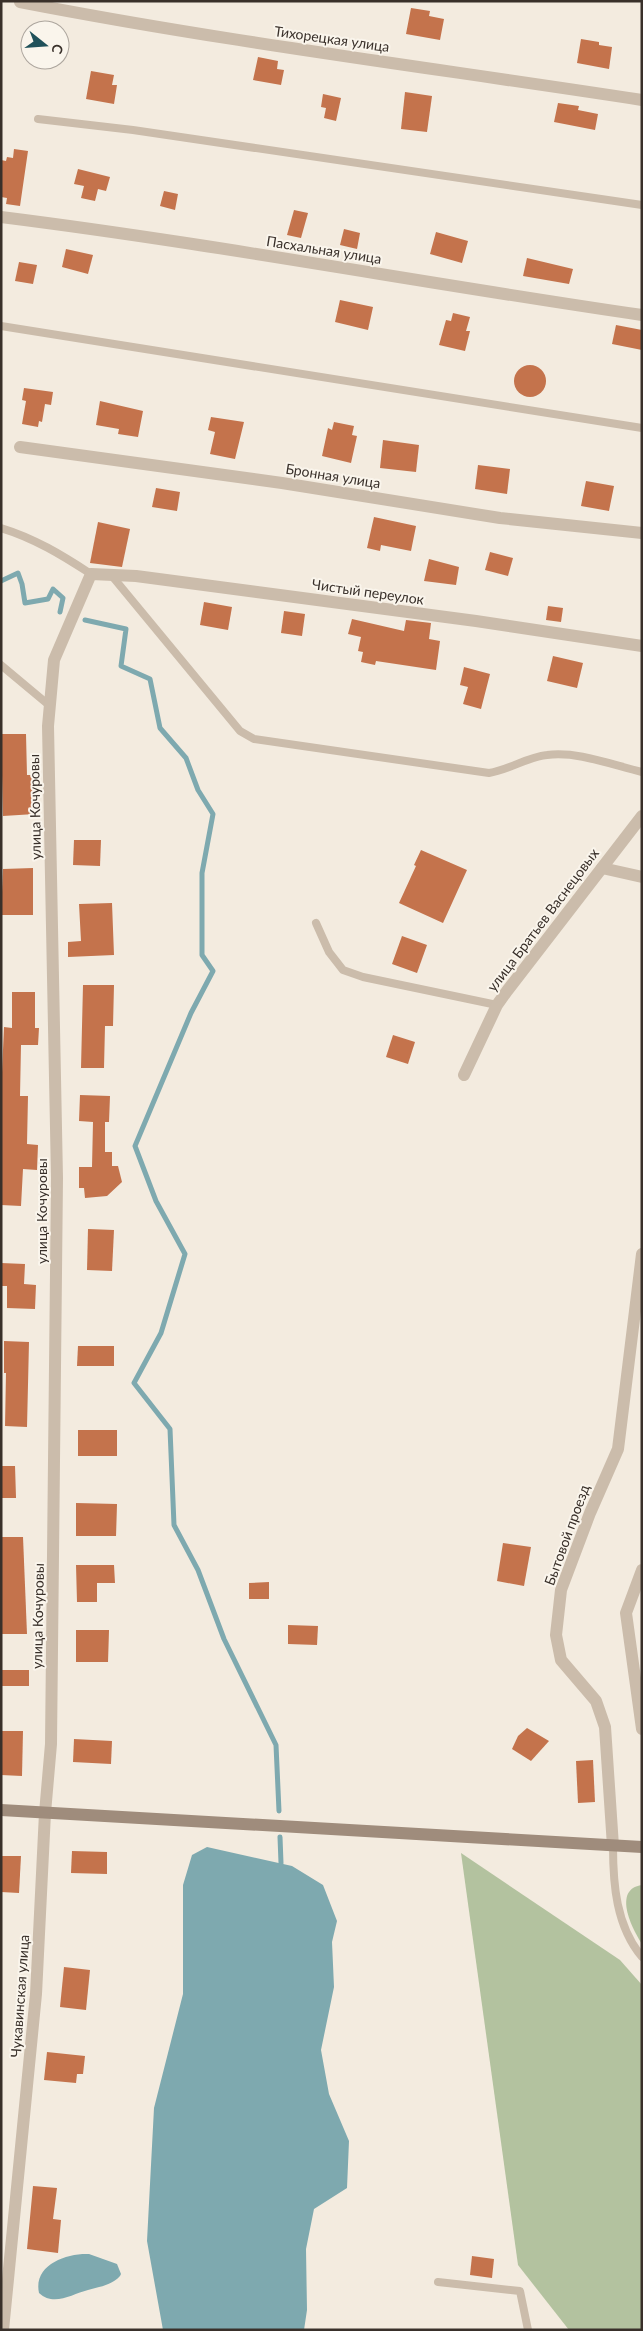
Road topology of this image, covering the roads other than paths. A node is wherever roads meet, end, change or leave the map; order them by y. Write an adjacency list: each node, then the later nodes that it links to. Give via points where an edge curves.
1 (20, 2): 2 (street, Тихорецкая улица, via 248,42)
2 (642, 100)
3 (38, 119): 4 (lane, via 133,130)
4 (642, 205)
5 (1, 217): 6 (street, Пасхальная улица)
6 (642, 315)
7 (1, 326): 8 (lane)
8 (642, 428)
9 (20, 447): 11 (street, Бронная улица, via 282,483 500,518)
10 (1, 528): 12 (lane, via 22,534)
11 (642, 533)
12 (91, 574): 13 (street, Чистый переулок); 16 (street, улица Кочуровы, via 54,660)
13 (112, 576): 14 (street, Чистый переулок, via 165,580); 17 (lane, via 240,732 254,739 489,773 503,771 546,754 583,758)
14 (642, 646)
15 (1, 665): 16 (lane)
16 (50, 706): 28 (street, улица Кочуровы, via 57,1197 51,1734)
17 (642, 772)
18 (642, 816): 19 (street, улица Братьев Васнецовых)
19 (602, 868): 20 (street); 22 (street, улица Братьев Васнецовых)
20 (642, 877)
21 (316, 923): 22 (lane, via 329,952 343,970 363,977)
22 (498, 1004): 23 (street, улица Братьев Васнецовых)
23 (464, 1075)
24 (642, 1254): 29 (street, Бытовой проезд, via 618,1449 561,1590 556,1635 561,1660 596,1701 605,1727)
25 (642, 1570): 26 (street, via 626,1613)
26 (642, 1729)
27 (1, 1810): 28 (street)
28 (45, 1813): 29 (street); 33 (street, Чукавинская улица, via 36,1994)
29 (613, 1846): 30 (street); 31 (lane, via 617,1906)
30 (642, 1847)
31 (642, 1956)
32 (438, 2282): 34 (lane, via 520,2291)
33 (3, 2330)
34 (528, 2330)

